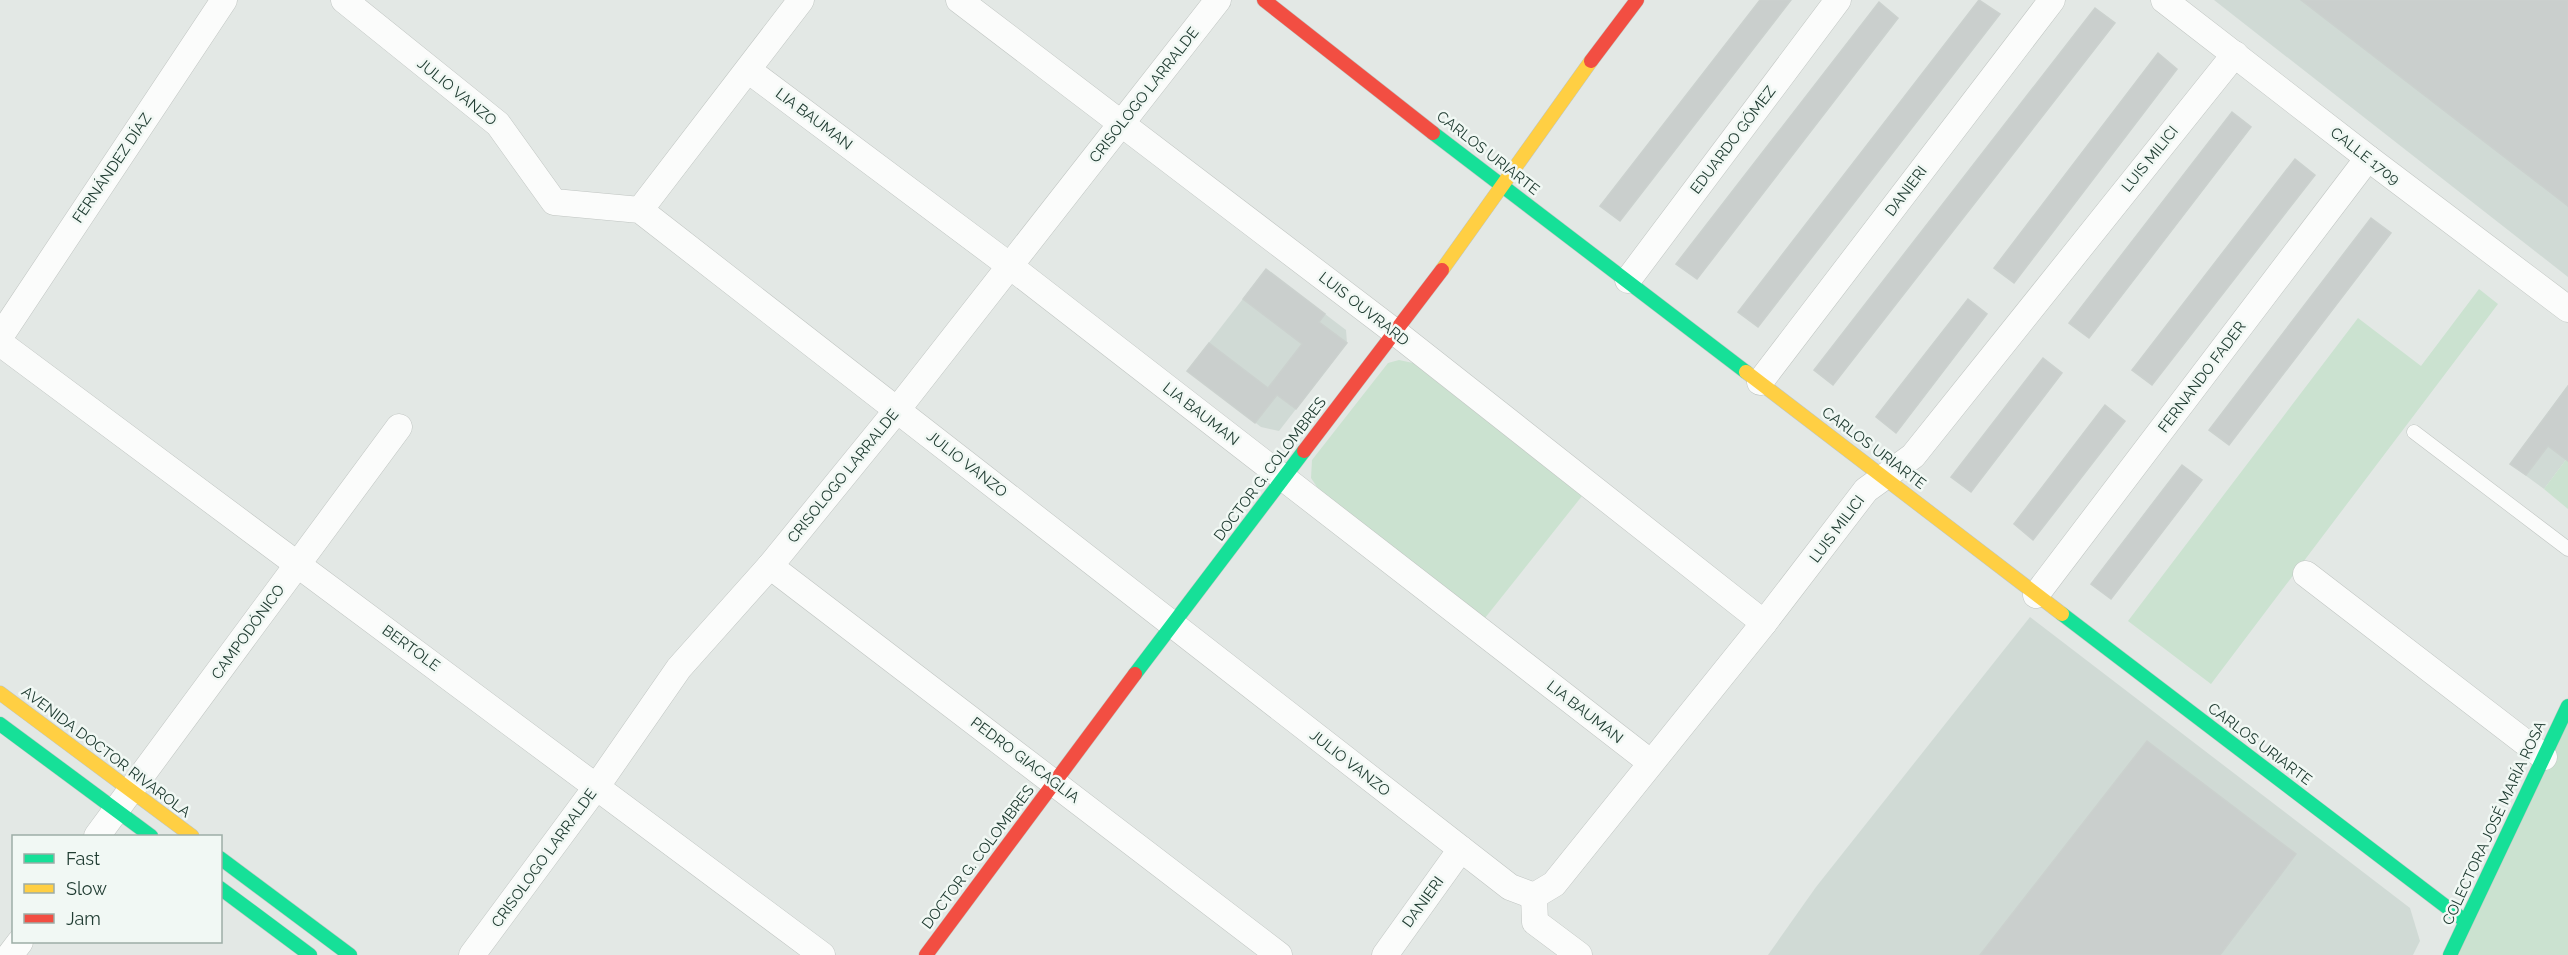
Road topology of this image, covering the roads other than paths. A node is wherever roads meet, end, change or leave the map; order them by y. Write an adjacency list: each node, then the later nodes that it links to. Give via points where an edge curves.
1 (224, 0): 21 (street, FERNÁNDEZ DÍAZ)
2 (344, 0): 16 (street, JULIO VANZO, via 498,124 554,202)
3 (801, 0): 12 (street)
4 (959, 0): 13 (street, LUIS OUVRARD)
5 (1218, 0): 13 (street, CRISOLOGO LARRALDE)
6 (1264, 0): 15 (street, CARLOS URIARTE)
7 (1637, 0): 15 (street, DOCTOR G. COLOMBRES, via 1538,133)
8 (1838, 0): 18 (street, EDUARDO GÓMEZ)
9 (2052, 0): 23 (street, DANIERI)
10 (2164, 0): 11 (street, CALLE 1709)
11 (2235, 54): 14 (street, CALLE 1709); 27 (street, LUIS MILICI, via 1913,456)
12 (748, 70): 16 (street); 17 (street, LIA BAUMAN)
13 (1121, 123): 17 (street, CRISOLOGO LARRALDE); 20 (street, LUIS OUVRARD)
14 (2368, 158): 19 (street, CALLE 1709); 33 (street, FERNANDO FADER)
15 (1503, 187): 18 (street, CARLOS URIARTE); 20 (street, DOCTOR G. COLOMBRES)
16 (640, 210): 24 (street, JULIO VANZO)
17 (1010, 266): 24 (street, CRISOLOGO LARRALDE); 28 (street, LIA BAUMAN)
18 (1628, 280): 23 (street, CARLOS URIARTE)
19 (2568, 309)
20 (1395, 332): 28 (street, DOCTOR G. COLOMBRES); 34 (street, LUIS OUVRARD)
21 (0, 337)
22 (0, 343): 30 (street, BERTOLE)
23 (1760, 382): 27 (street, CARLOS URIARTE)
24 (897, 410): 31 (street, CRISOLOGO LARRALDE); 35 (street, JULIO VANZO)
25 (399, 427): 30 (street, CAMPODÓNICO)
26 (2414, 432): 29 (lane)
27 (1884, 476): 33 (street, CARLOS URIARTE); 34 (street, LUIS MILICI, via 1866,490)
28 (1284, 478): 35 (street, DOCTOR G. COLOMBRES); 40 (street, LIA BAUMAN)
29 (2568, 549)
30 (298, 565): 42 (street, BERTOLE); 43 (street, CAMPODÓNICO)
31 (770, 566): 41 (street, PEDRO GIACAGLIA); 42 (street, CRISOLOGO LARRALDE, via 679,668)
32 (2306, 574): 39 (street)
33 (2036, 595): 51 (street, CARLOS URIARTE)
34 (1764, 623): 40 (street, LUIS MILICI)
35 (1172, 624): 41 (street, DOCTOR G. COLOMBRES); 47 (street, JULIO VANZO)
36 (0, 693): 43 (street, AVENIDA DOCTOR RIVAROLA)
37 (2568, 706): 39 (street, COLECTORA JOSÉ MARÍA ROSA)
38 (0, 724): 43 (street, AVENIDA DOCTOR RIVAROLA)
39 (2544, 757): 51 (street, COLECTORA JOSÉ MARÍA ROSA)
40 (1650, 762): 50 (street, LUIS MILICI, via 1554,884)
41 (1054, 783): 58 (street, DOCTOR G. COLOMBRES); 59 (street, PEDRO GIACAGLIA)
42 (597, 786): 56 (street, CRISOLOGO LARRALDE); 57 (street, BERTOLE)
43 (124, 801): 44 (street, CAMPODÓNICO); 45 (street, AVENIDA DOCTOR RIVAROLA); 46 (street, AVENIDA DOCTOR RIVAROLA)
44 (98, 835)
45 (150, 835)
46 (188, 835)
47 (1461, 849): 50 (street, JULIO VANZO, via 1510,887); 60 (street, DANIERI)
48 (222, 859): 55 (street)
49 (222, 889): 54 (street)
50 (1534, 896): 61 (street, via 1535,922)
51 (2465, 921): 62 (street, COLECTORA JOSÉ MARÍA ROSA)
52 (19, 943): 53 (street)
53 (10, 955)
54 (310, 955)
55 (351, 955)
56 (472, 955)
57 (822, 955)
58 (926, 955)
59 (1280, 955)
60 (1385, 955)
61 (1579, 955)
62 (2450, 955)

